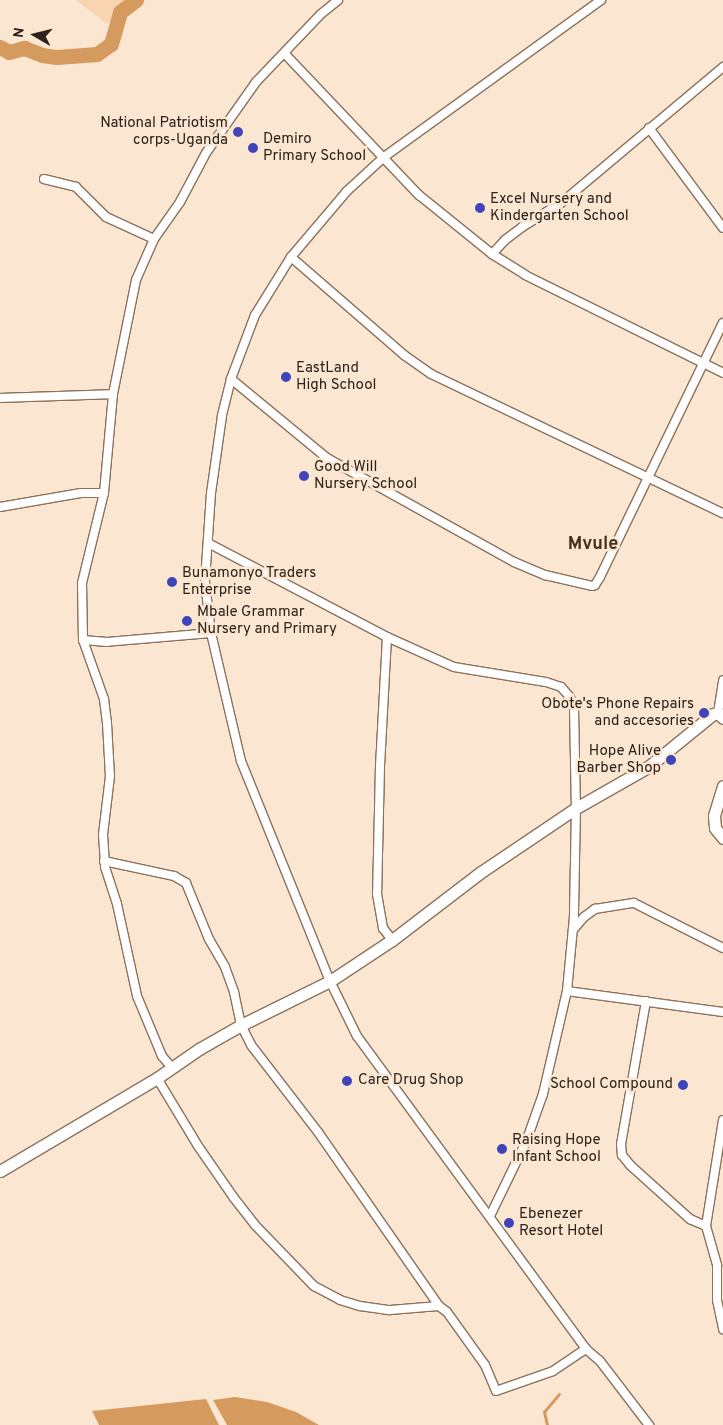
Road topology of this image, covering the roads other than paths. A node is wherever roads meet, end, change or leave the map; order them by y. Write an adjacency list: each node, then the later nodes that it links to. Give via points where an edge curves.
1 (338, 0): 3 (street, via 303,32)
2 (601, 0): 6 (street)
3 (285, 54): 6 (street); 9 (street, via 251,90 206,152 180,202)
4 (723, 67): 5 (street)
5 (649, 128): 8 (street); 10 (street, via 561,202 505,240)
6 (383, 158): 10 (street, via 419,195); 11 (street, via 347,191)
7 (44, 179): 9 (street, via 76,187 106,217)
8 (723, 228)
9 (154, 238): 16 (street, via 136,280)
10 (492, 254): 13 (street, via 525,275)
11 (291, 257): 15 (street, via 256,315); 18 (street, via 431,374)
12 (723, 323): 13 (street)
13 (702, 364): 14 (street); 18 (street)
14 (723, 373)
15 (231, 379): 18 (street, via 327,458 514,562 545,575 587,586 595,585 600,577); 22 (street, via 222,416)
16 (113, 394): 17 (street); 19 (street)
17 (0, 398)
18 (648, 476): 21 (street)
19 (104, 493): 20 (street, via 81,493); 25 (street, via 82,583)
20 (0, 507)
21 (723, 513)
22 (208, 543): 23 (street, via 205,582); 24 (street)
23 (211, 633): 25 (street, via 107,642); 35 (street, via 241,761)
24 (387, 637): 29 (street, via 454,667 561,687 570,696 574,708); 33 (street, via 377,894 384,928)
25 (83, 640): 31 (street, via 104,699 107,723 110,776 104,820)
26 (723, 680): 27 (street)
27 (721, 716): 29 (street, via 713,714 648,767)
28 (723, 786): 30 (street, via 714,816 715,828)
29 (576, 808): 32 (street); 33 (street, via 481,872)
30 (723, 838)
31 (104, 861): 39 (street, via 174,876 186,882 209,939 225,967); 40 (street, via 137,996 162,1056)
32 (574, 930): 34 (street, via 584,916 595,909 634,903); 36 (street)
33 (392, 940): 35 (street)
34 (723, 948)
35 (330, 981): 39 (street); 44 (street, via 357,1036)
36 (567, 991): 37 (street); 44 (street, via 543,1094 526,1142)
37 (646, 1001): 38 (street); 45 (street, via 621,1144 622,1156 690,1219)
38 (723, 1012)
39 (241, 1025): 40 (street); 46 (street, via 251,1044 318,1132)
40 (172, 1068): 41 (street)
41 (157, 1078): 43 (street); 46 (street, via 234,1198 255,1225 314,1286 360,1306 390,1310)
42 (723, 1120): 45 (street)
43 (0, 1171)
44 (490, 1216): 48 (street)
45 (706, 1226): 47 (street, via 717,1265 717,1300)
46 (439, 1306): 48 (street, via 447,1312 485,1365 496,1391 553,1371)
47 (723, 1329)
48 (586, 1348): 49 (street, via 600,1361)
49 (649, 1425)

